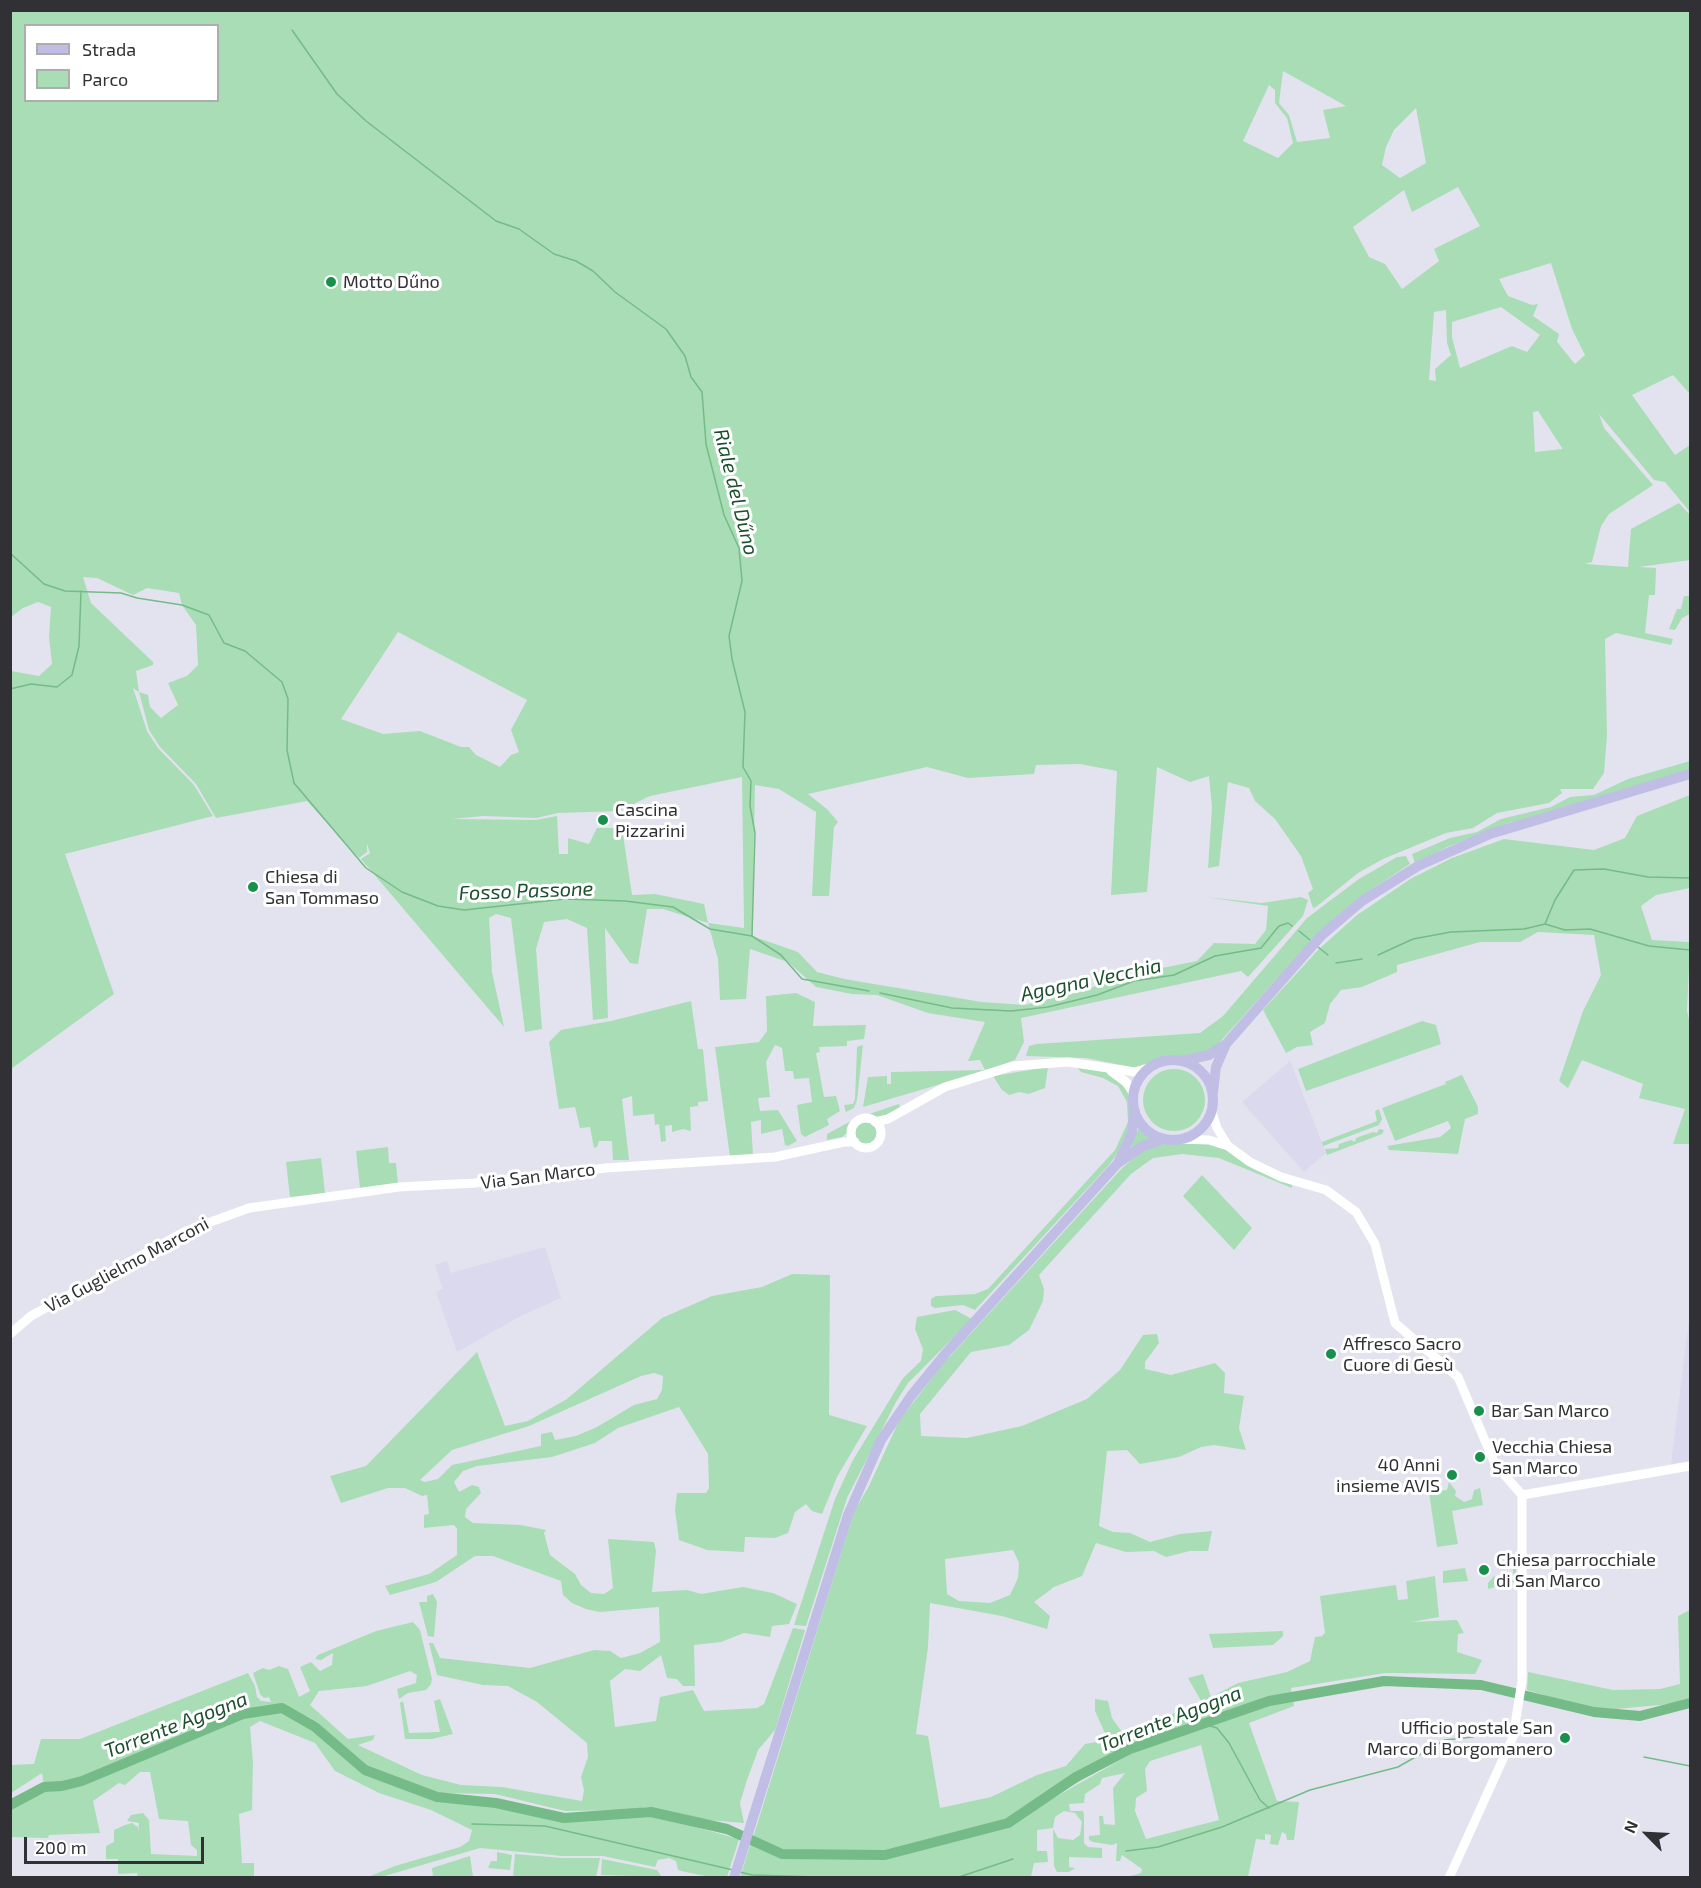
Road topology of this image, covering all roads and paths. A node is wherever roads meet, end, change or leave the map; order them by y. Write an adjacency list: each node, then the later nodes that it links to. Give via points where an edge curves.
1 (1690, 774): 2 (main road, via 1490,834 1418,866 1362,901 1321,936)
2 (1226, 1044): 3 (main road, via 1209,1055); 7 (main road, via 1216,1067)
3 (1182, 1061): 4 (main road, via 1171,1060); 7 (main road, via 1202,1073)
4 (1151, 1067): 5 (street, via 1135,1072); 6 (main road, via 1143,1074)
5 (1109, 1070): 6 (street, via 1126,1082); 10 (street, via 1068,1062 1013,1066 945,1087)
6 (1134, 1094): 8 (main road)
7 (1212, 1094): 9 (main road)
8 (1134, 1109): 14 (main road, via 1145,1128); 19 (main road, via 1132,1133)
9 (1211, 1110): 15 (main road, via 1199,1130); 18 (street, via 1216,1128)
10 (888, 1119): 11 (street); 13 (street)
11 (875, 1122): 12 (street, via 861,1120); 13 (street)
12 (852, 1131): 16 (street); 17 (street, Via San Marco)
13 (881, 1131): 16 (street, via 879,1141 872,1147)
14 (1164, 1138): 15 (main road); 19 (main road)
15 (1179, 1139): 18 (street, via 1209,1140)
16 (855, 1142): 17 (street, Via San Marco)
17 (828, 1146): 20 (street, Via San Marco, via 775,1157 399,1187)
18 (1228, 1146): 23 (street, via 1266,1171 1326,1190 1353,1209 1375,1244 1395,1323 1458,1377 1495,1464)
19 (1118, 1163): 24 (main road, via 946,1353 881,1440 832,1561)
20 (249, 1208): 21 (street, Via Guglielmo Marconi, via 186,1231 31,1316)
21 (10, 1334)
22 (1690, 1466): 23 (street)
23 (1522, 1495): 25 (street, via 1522,1681 1513,1737)
24 (734, 1878)
25 (1449, 1878)

